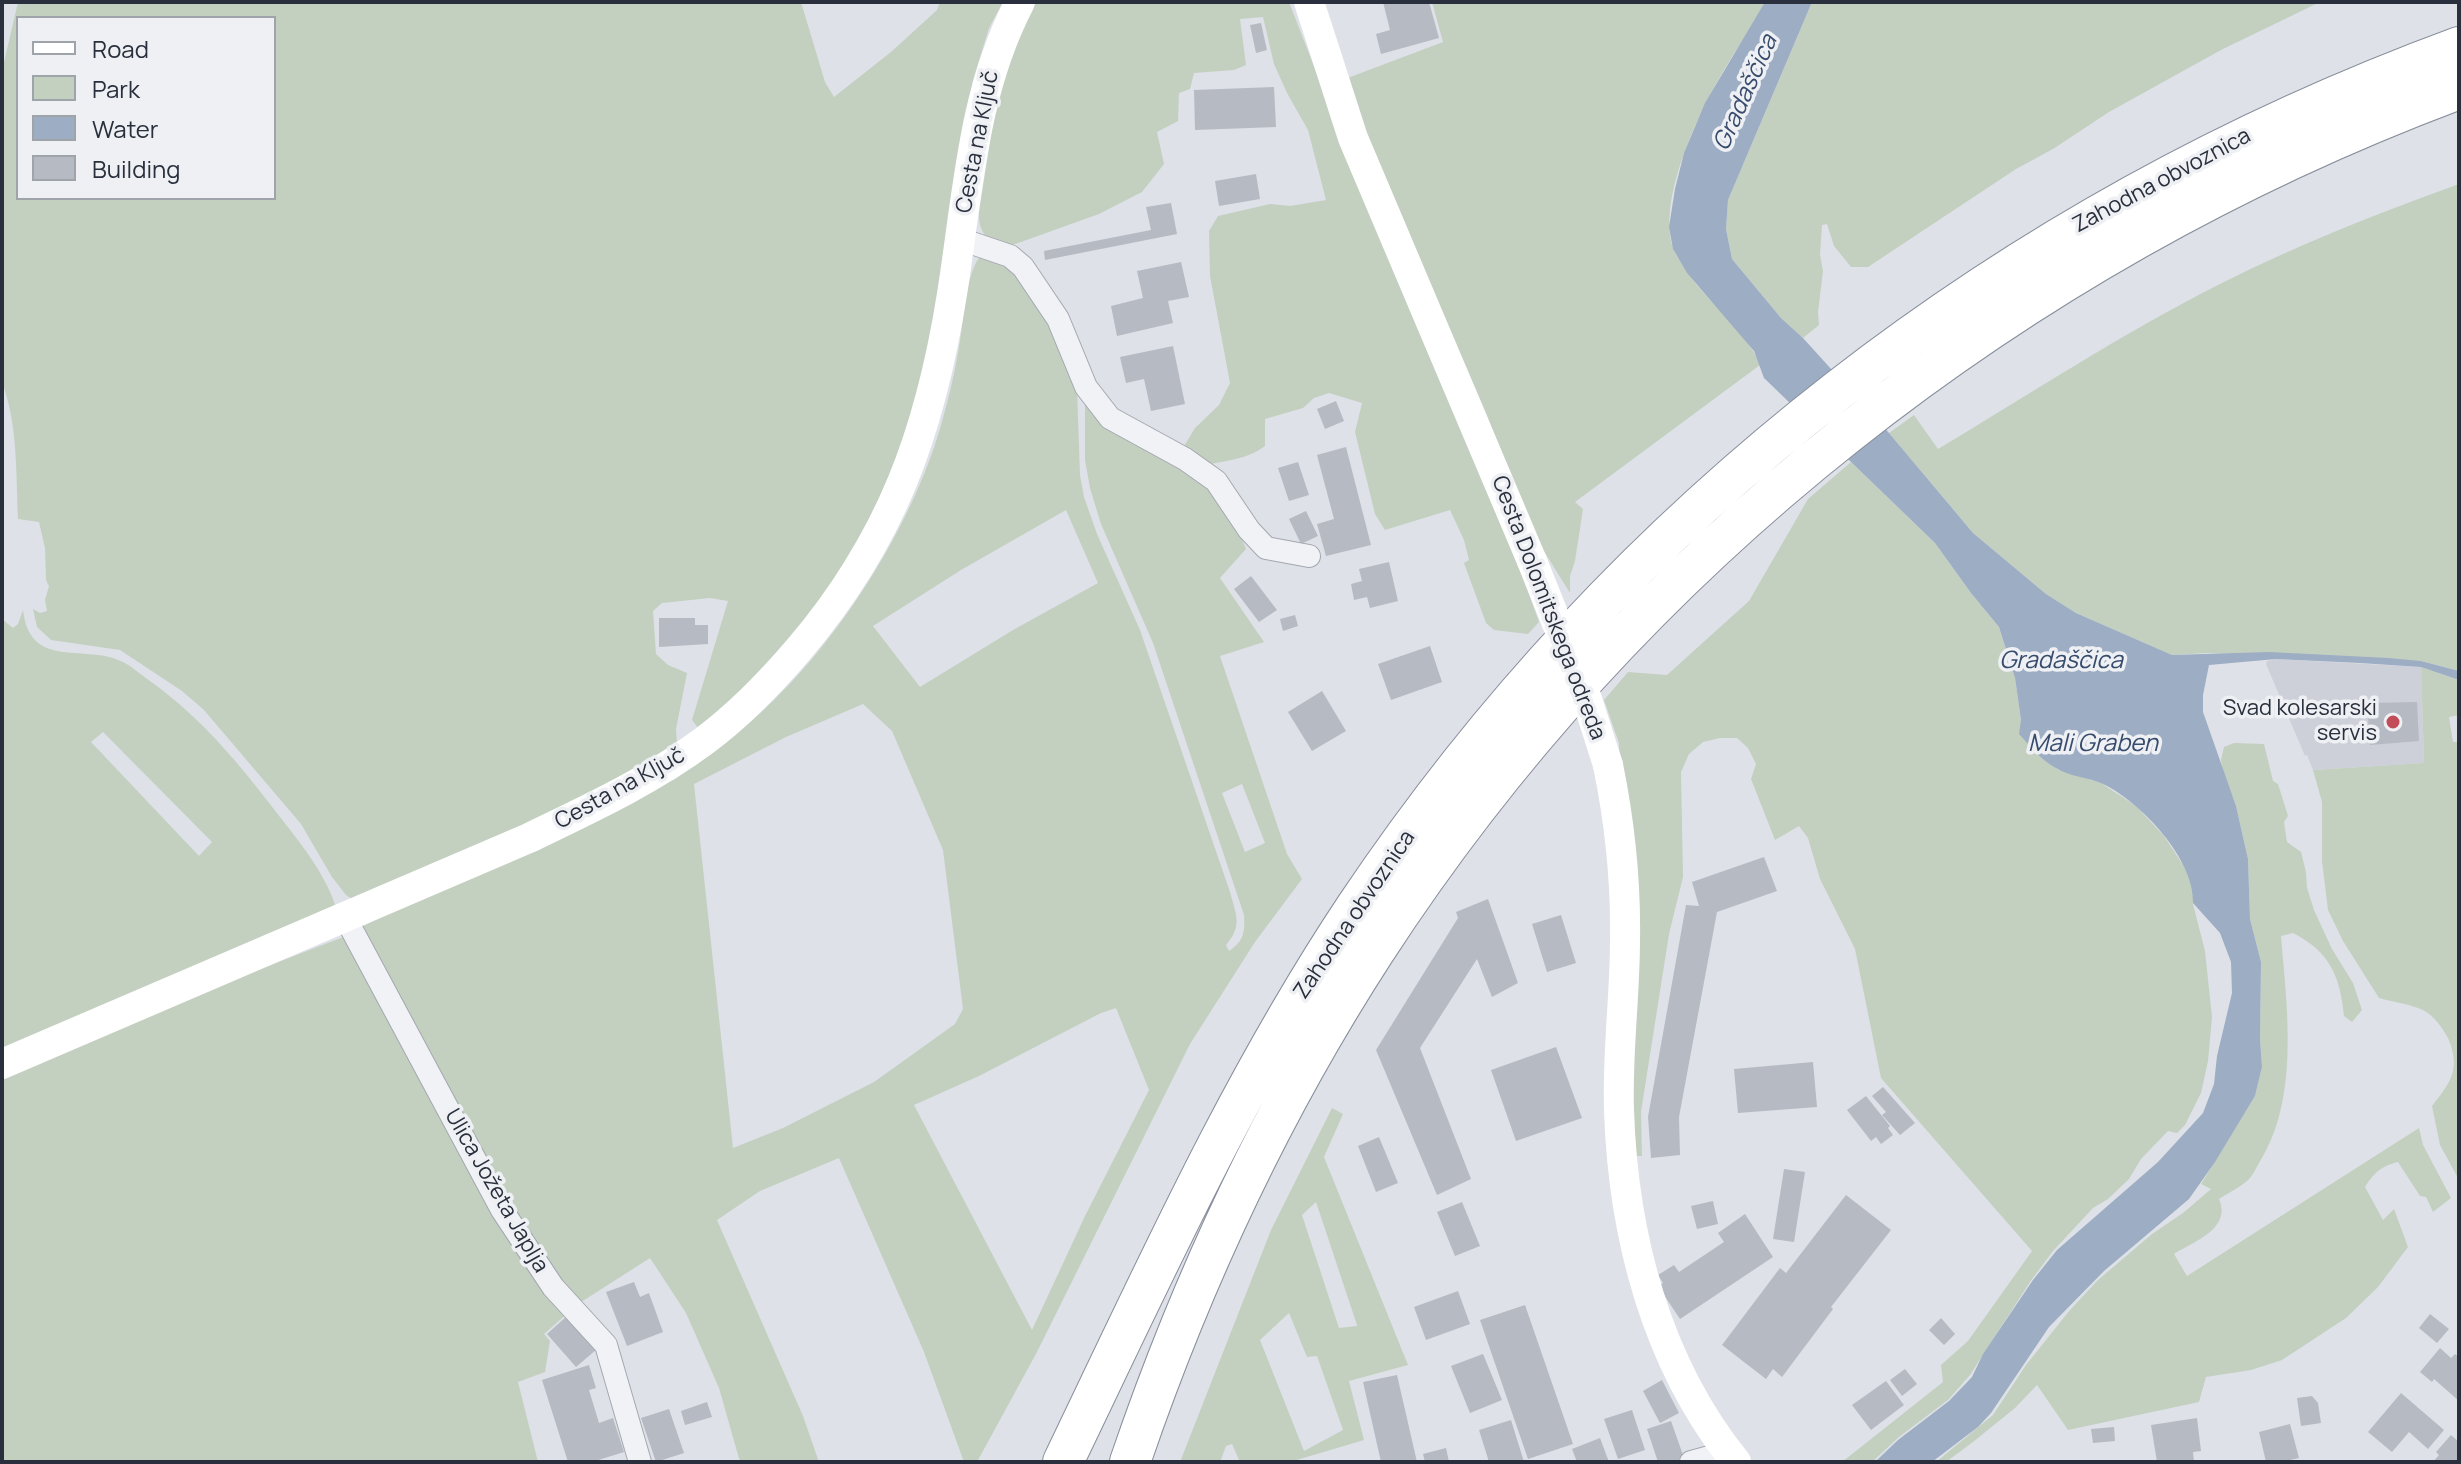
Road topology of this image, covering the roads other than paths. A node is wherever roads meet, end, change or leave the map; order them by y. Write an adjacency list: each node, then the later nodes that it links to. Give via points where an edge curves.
1 (1020, 2): 5 (street, Cesta na Ključ, via 985,89)
2 (1309, 2): 10 (street, Cesta Dolomitskega odreda, bridge, via 1353,138 1532,561 1608,765 1624,882 1619,1110 1628,1204 1644,1283 1667,1347)
3 (2459, 47): 9 (highway, Zahodna obvoznica, via 2315,104 2166,177 2023,259 1886,353 1764,450 1632,572 1529,682 1449,780 1326,954 1214,1151)
4 (2459, 89): 14 (highway, Zahodna obvoznica, via 2307,151 2151,229 2052,288 1913,383 1790,479 1584,678 1439,857 1375,951 1288,1097 1236,1198 1169,1354)
5 (960, 239): 6 (street, Cesta na Ključ, via 1010,256 1023,267 1058,319 1086,387 1110,418 1216,481 1266,548); 7 (street, Cesta na Ključ, via 937,378 906,479 854,577 775,678 703,742 620,793)
6 (1309, 556)
7 (345, 917): 8 (street, Cesta na Ključ); 11 (street, Ulica Jožeta Japlja, via 510,1224 553,1287 606,1345)
8 (2, 1064)
9 (1084, 1420): 12 (highway); 13 (highway, Zahodna obvoznica)
10 (1732, 1457): 15 (street)
11 (640, 1462)
12 (1050, 1462)
13 (1063, 1462)
14 (1130, 1462)
15 (1691, 1462)

